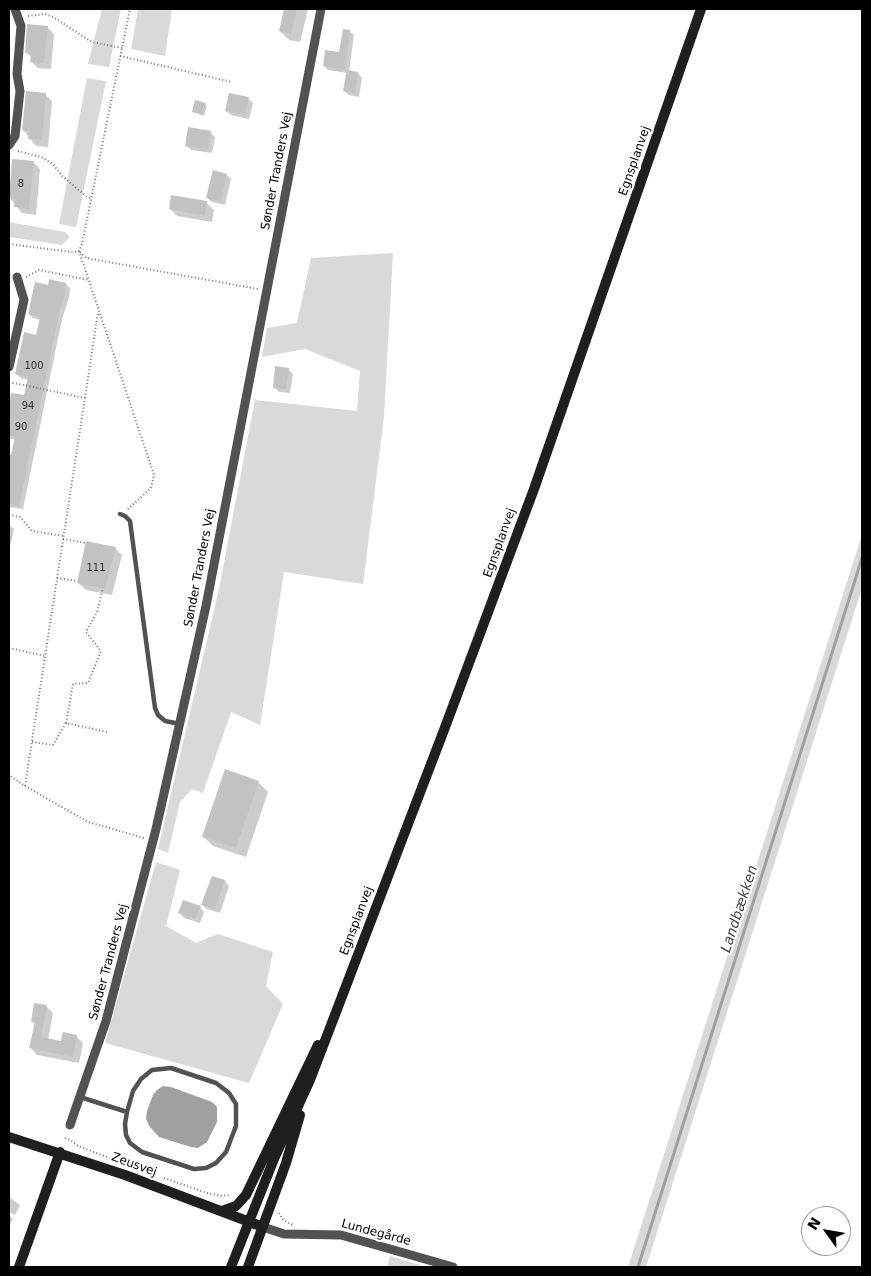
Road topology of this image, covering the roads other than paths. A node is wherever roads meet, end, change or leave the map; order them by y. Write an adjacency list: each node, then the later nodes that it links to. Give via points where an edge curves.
1 (15, 9): 4 (street, via 21,26 17,74 20,91)
2 (321, 9): 8 (street, Sønder Tranders Vej, via 206,606)
3 (701, 9): 9 (main road, Egnsplanvej, via 534,489)
4 (12, 147)
5 (17, 279): 6 (street, via 24,300)
6 (9, 367)
7 (122, 514): 8 (lane, via 130,521 155,708 165,721)
8 (180, 724): 11 (street, Sønder Tranders Vej, via 106,1022)
9 (341, 1000): 10 (main road, Egnsplanvej); 16 (main road, via 246,1196 236,1206)
10 (310, 1080): 17 (main road, Egnsplanvej); 18 (main road, Egnsplanvej)
11 (80, 1097): 12 (lane); 13 (street, Sønder Tranders Vej)
12 (127, 1112): 12 (lane, via 126,1135 130,1143 142,1152 194,1169 216,1163 226,1152 236,1126 236,1104 216,1082 171,1068 152,1070 141,1078 133,1090)
13 (70, 1125)
14 (9, 1137): 15 (main road, Zeusvej)
15 (60, 1152): 16 (main road, Zeusvej); 19 (main road)
16 (222, 1211): 17 (main road, Zeusvej)
17 (249, 1222): 18 (main road, Zeusvej); 20 (main road, Egnsplanvej)
18 (263, 1227): 21 (main road, Egnsplanvej); 22 (street, Lundegårde, via 293,1234 341,1235)
19 (18, 1267)
20 (231, 1267)
21 (248, 1267)
22 (453, 1267)

